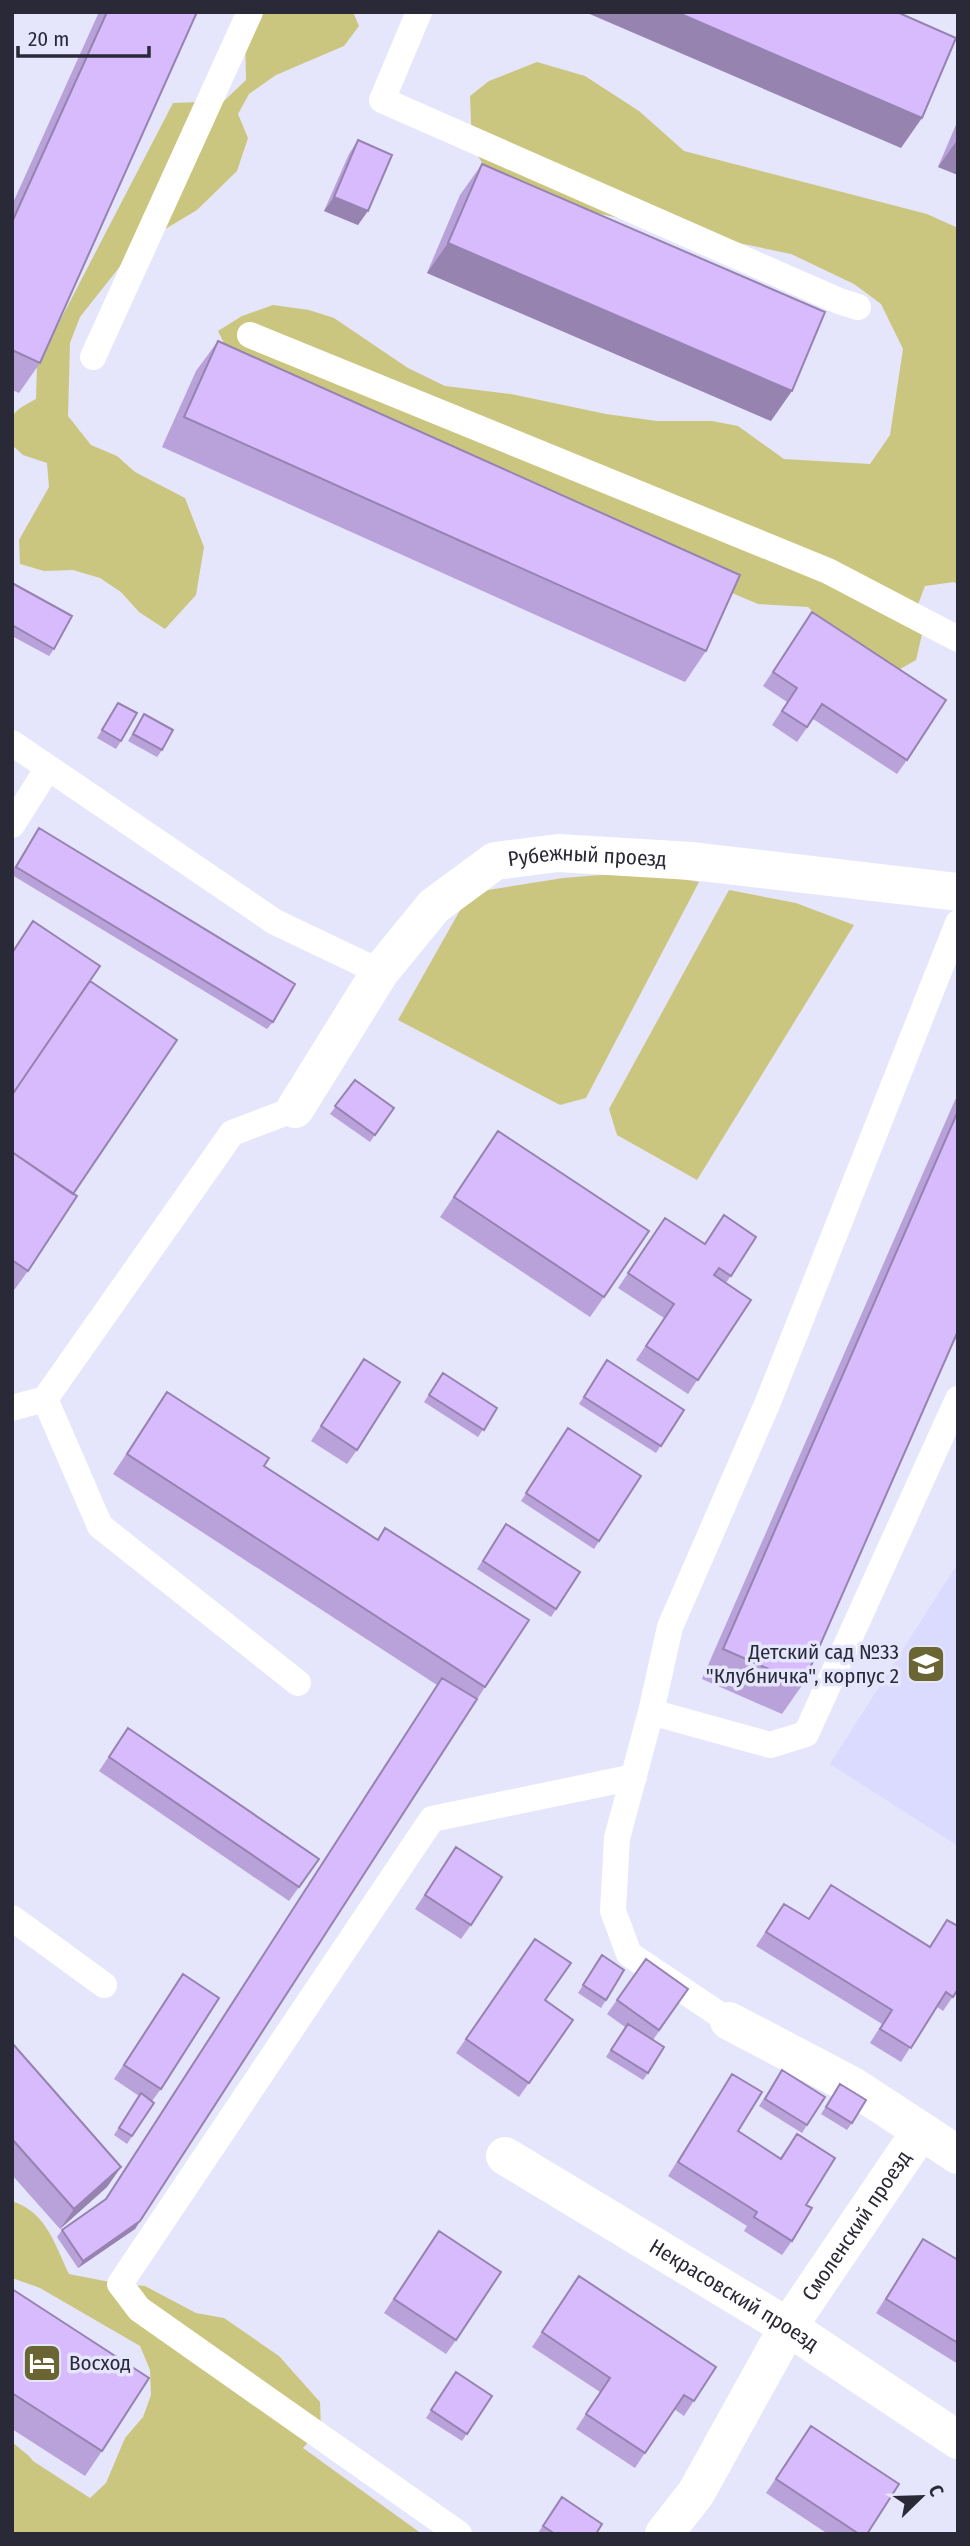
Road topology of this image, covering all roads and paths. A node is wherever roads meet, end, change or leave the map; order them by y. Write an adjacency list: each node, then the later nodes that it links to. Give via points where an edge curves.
1 (250, 12): 5 (lane)
2 (419, 12): 3 (lane, via 382,100)
3 (858, 307)
4 (250, 335): 6 (lane, via 828,571)
5 (93, 357)
6 (958, 639)
7 (12, 743): 8 (lane)
8 (48, 768): 9 (lane); 12 (lane, via 275,922)
9 (12, 825)
10 (958, 892): 12 (street, Рубежный проезд, via 692,861 558,853 495,861 434,906)
11 (958, 923): 18 (lane, via 768,1402 670,1628)
12 (380, 972): 13 (street, Рубежный проезд)
13 (295, 1109): 14 (lane, via 232,1133)
14 (45, 1399): 16 (lane); 17 (lane, via 100,1526)
15 (958, 1399): 18 (lane, via 806,1734 770,1745)
16 (12, 1408)
17 (298, 1683)
18 (651, 1712): 19 (lane)
19 (634, 1777): 22 (lane, via 617,1838 613,1911 629,1954); 28 (lane, via 432,1819 120,2284 139,2309)
20 (12, 1918): 21 (lane)
21 (104, 1985)
22 (729, 2021): 23 (street, via 851,2085)
23 (920, 2132): 24 (street); 26 (street, Смоленский проезд)
24 (958, 2155)
25 (505, 2156): 26 (street, Некрасовский проезд)
26 (788, 2327): 27 (street, Некрасовский проезд); 29 (street, Смоленский проезд, via 696,2493)
27 (958, 2440)
28 (459, 2534)
29 (664, 2534)

